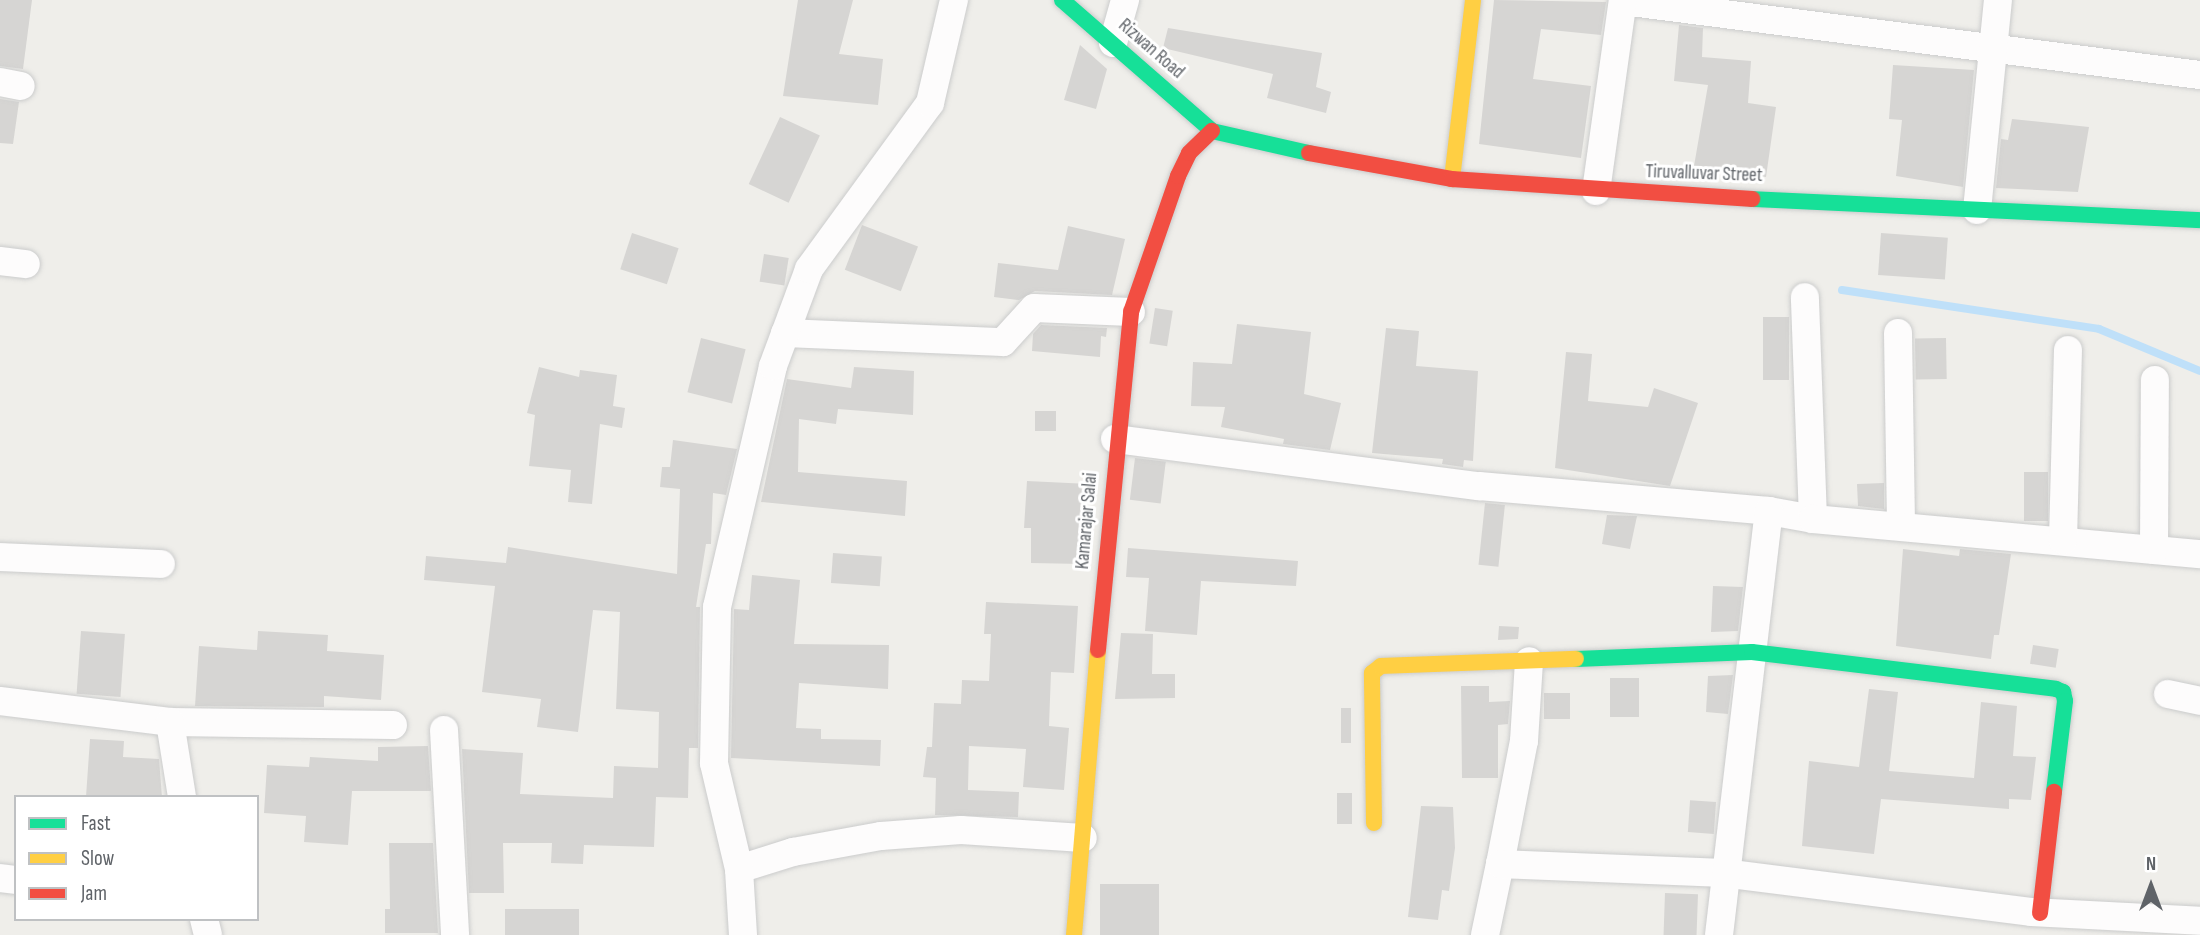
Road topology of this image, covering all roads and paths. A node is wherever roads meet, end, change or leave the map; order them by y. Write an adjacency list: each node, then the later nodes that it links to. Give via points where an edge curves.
1 (954, 0): 18 (street, via 930,103 809,270)
2 (1062, 0): 7 (street, Rizwan Road)
3 (1125, 0): 7 (street)
4 (1473, 0): 11 (street)
5 (1997, 0): 8 (street)
6 (1623, 1): 8 (street); 12 (street)
7 (1113, 43): 10 (street, Rizwan Road)
8 (1993, 45): 9 (street); 13 (street)
9 (2200, 75)
10 (1212, 131): 11 (street, Tiruvalluvar Street, via 1247,142); 16 (street, Kamarajar Salai, via 1189,153 1178,176)
11 (1452, 179): 12 (street, Tiruvalluvar Street)
12 (1596, 191): 13 (street, Tiruvalluvar Street)
13 (1977, 210): 14 (street, Tiruvalluvar Street)
14 (2200, 220)
15 (1805, 297): 23 (street)
16 (1131, 312): 18 (street, via 1034,308 1003,342); 21 (street, Kamarajar Salai)
17 (1898, 332): 24 (street)
18 (785, 333): 42 (street, via 773,366 717,607 714,763)
19 (2068, 350): 25 (street)
20 (2155, 380): 26 (street)
21 (1115, 439): 22 (street, via 1479,486); 40 (street, Kamarajar Salai)
22 (1769, 511): 23 (street); 30 (street)
23 (1813, 519): 24 (street)
24 (1901, 524): 25 (street)
25 (2063, 540): 26 (street)
26 (2154, 550): 27 (street)
27 (2200, 554)
28 (0, 557): 29 (street)
29 (161, 565)
30 (1752, 652): 31 (street); 43 (street); 44 (street, via 2061,690 2064,701)
31 (1529, 661): 39 (street, via 1376,668 1372,673); 41 (street, via 1524,741)
32 (2168, 694): 34 (street)
33 (0, 701): 35 (street)
34 (2200, 701)
35 (170, 722): 36 (street); 38 (street)
36 (393, 725)
37 (444, 730): 46 (street)
38 (182, 795)
39 (1374, 823)
40 (1083, 838): 42 (street, via 961,830 881,836 793,852); 48 (street, Kamarajar Salai)
41 (1500, 864): 43 (street); 49 (street)
42 (739, 869): 47 (street)
43 (1723, 873): 44 (street); 50 (street)
44 (2040, 913): 45 (street)
45 (2193, 926)
46 (455, 935)
47 (743, 935)
48 (1074, 935)
49 (1485, 935)
50 (1718, 935)

